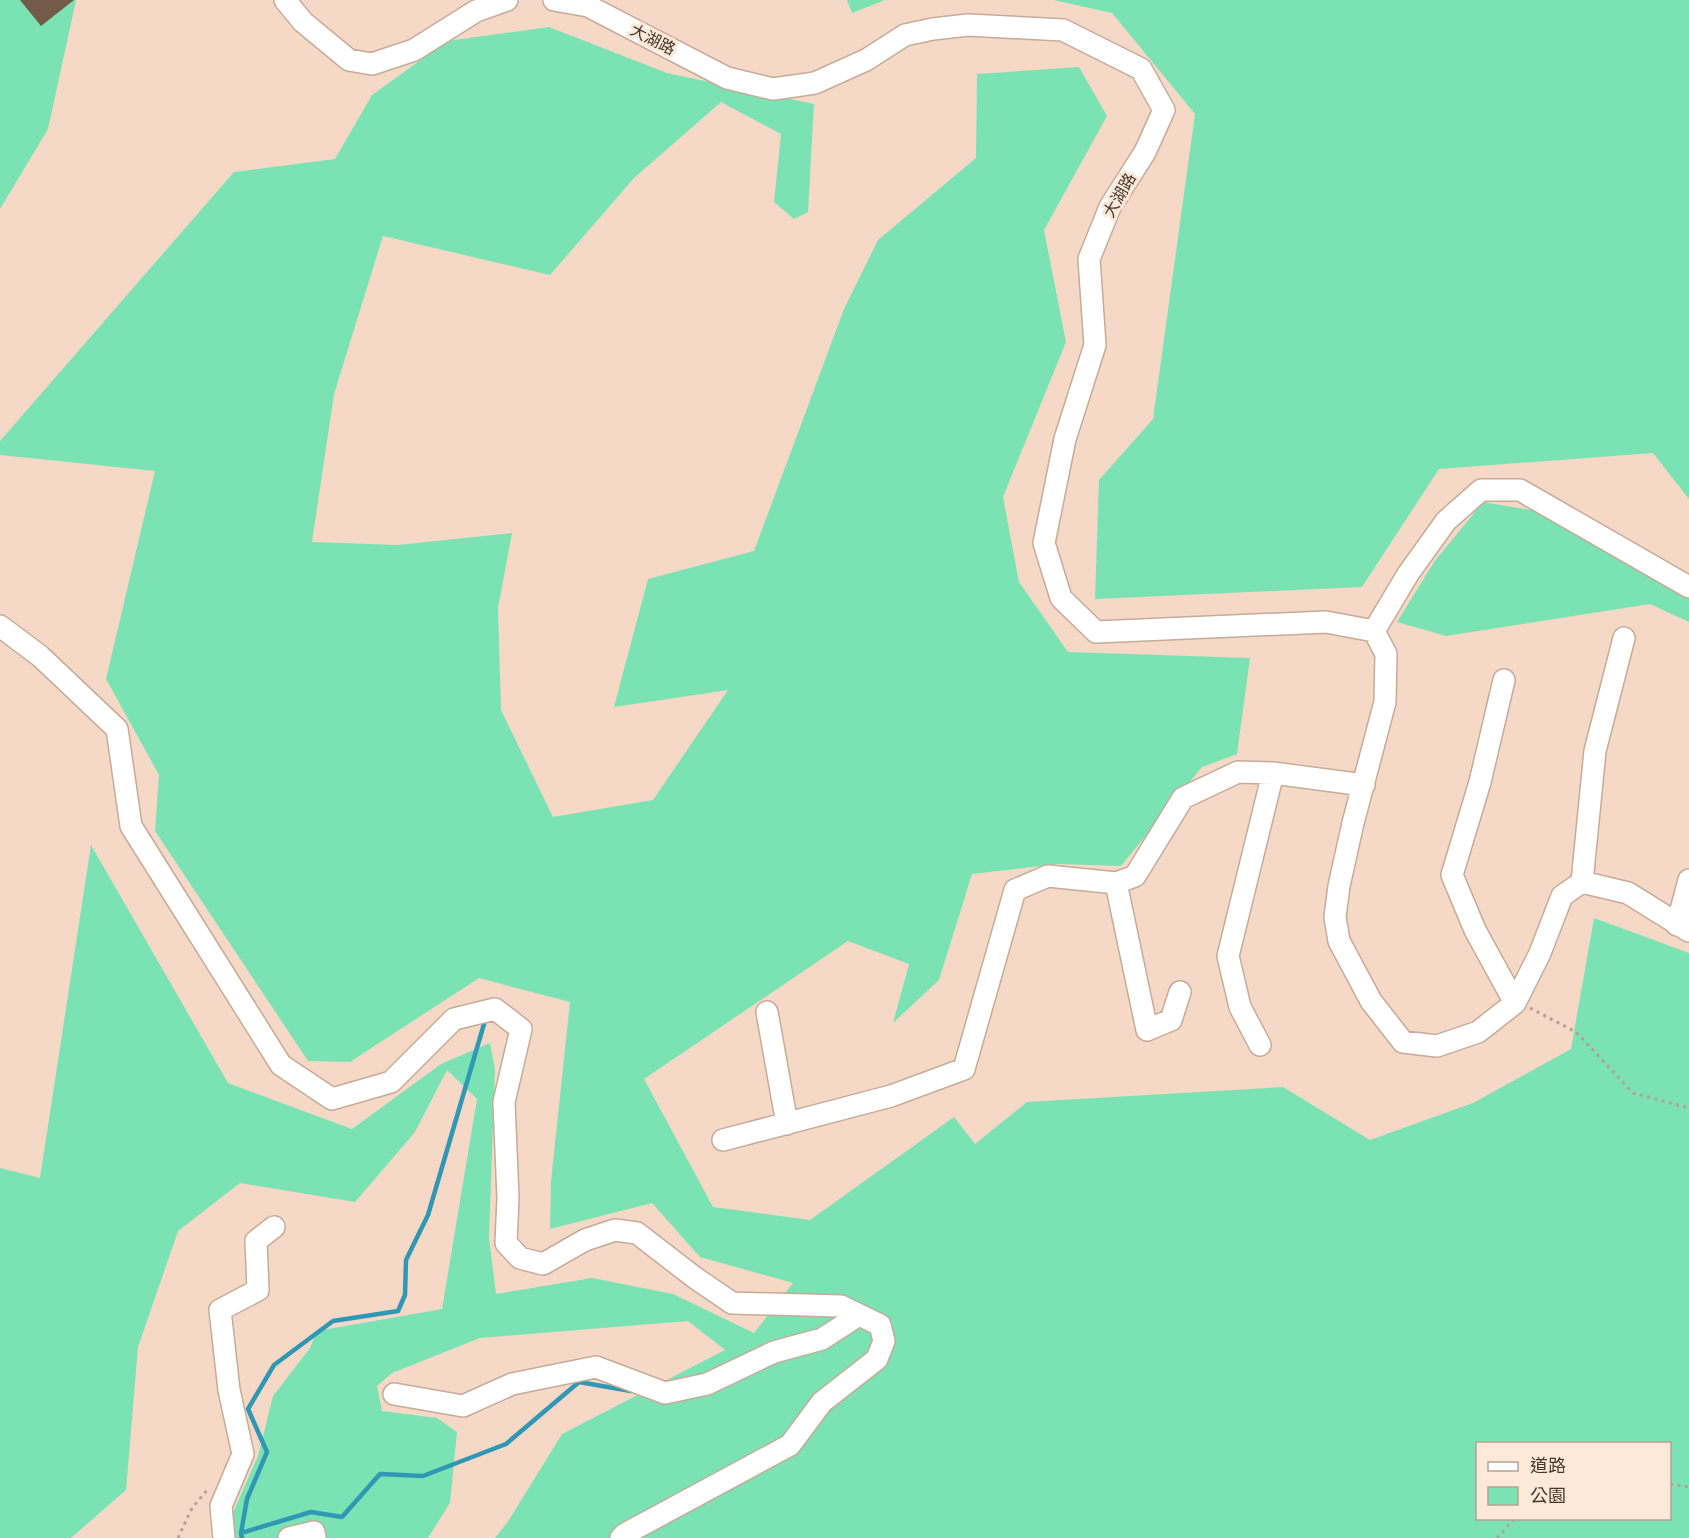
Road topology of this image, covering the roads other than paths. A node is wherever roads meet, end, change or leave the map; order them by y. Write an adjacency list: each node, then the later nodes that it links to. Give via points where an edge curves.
1 (285, 0): 2 (street, via 303,22 349,60 372,64 414,50 476,11)
2 (507, 0)
3 (554, 0): 6 (street, 大湖路, via 588,6 727,78 773,89 815,83 866,60 905,34 968,25 1064,30 1141,69 1164,110 1145,152 1110,207 1089,259 1095,345 1065,439 1044,543 1061,598 1096,632 1326,622)
4 (1689, 587): 6 (street, via 1520,490 1481,490 1446,521 1407,574)
5 (0, 626): 22 (street, via 40,656 117,729 131,826 281,1065 332,1099 391,1082 454,1019 495,1010 521,1029 504,1102 506,1243 520,1258 543,1264 585,1239 615,1230 637,1233 732,1303 841,1306)
6 (1374, 631): 10 (street, via 1386,654 1385,702)
7 (1624, 638): 12 (street, via 1595,751)
8 (1504, 680): 16 (street, via 1480,782 1452,875 1475,930)
9 (1273, 773): 10 (street); 13 (street, via 1238,772 1183,798 1135,876); 18 (street, via 1228,956 1240,1007)
10 (1364, 785): 16 (street, via 1335,918 1339,941 1371,1001 1403,1042 1437,1046 1478,1032)
11 (1689, 880): 14 (street)
12 (1582, 882): 14 (street, via 1628,893); 16 (street, via 1562,896)
13 (1116, 883): 15 (street, via 1147,1030 1171,1020); 19 (street, via 1048,876 1015,890 964,1069 891,1096)
14 (1683, 928)
15 (1180, 992)
16 (1522, 1005)
17 (767, 1012): 19 (street)
18 (1260, 1045)
19 (786, 1124): 20 (street)
20 (723, 1140)
21 (274, 1227): 24 (street, via 256,1240 258,1290 220,1310 229,1389 243,1454 222,1506)
22 (859, 1315): 23 (street, via 822,1339 774,1352 707,1384 665,1394 596,1367 512,1384 463,1406); 27 (street, via 880,1325 884,1341 877,1359 822,1402 790,1445)
23 (394, 1394)
24 (224, 1538)
25 (289, 1538): 26 (street, via 314,1532)
26 (315, 1538)
27 (621, 1538)

